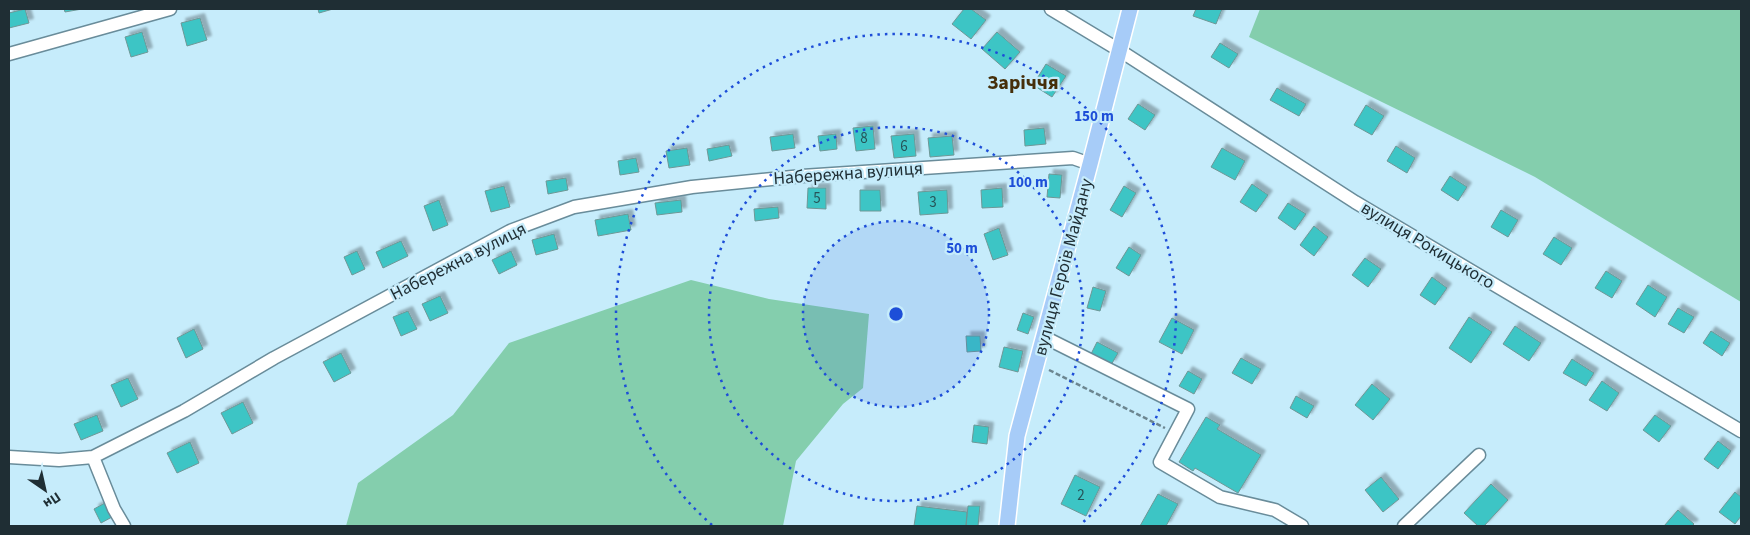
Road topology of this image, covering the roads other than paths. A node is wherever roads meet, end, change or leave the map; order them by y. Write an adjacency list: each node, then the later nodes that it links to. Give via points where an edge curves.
1 (170, 9): 5 (street)
2 (1051, 9): 4 (street, вулиця Рокицького)
3 (1130, 9): 4 (main road, вулиця Героїв Майдану)
4 (1119, 50): 6 (main road, вулиця Героїв Майдану); 8 (street, вулиця Рокицького, via 1355,202)
5 (9, 54)
6 (1090, 164): 7 (main road, вулиця Героїв Майдану); 11 (street, Набережна вулиця, via 1073,158 802,176 692,187 574,207 510,231)
7 (1044, 337): 13 (main road, вулиця Героїв Майдану, via 1017,436); 14 (street, via 1188,409 1160,462 1220,497 1275,510)
8 (1741, 431)
9 (1480, 455): 15 (street)
10 (9, 456): 11 (street, Набережна вулиця, via 59,460)
11 (93, 457): 12 (street)
12 (124, 526)
13 (1007, 526)
14 (1302, 526)
15 (1404, 526)

